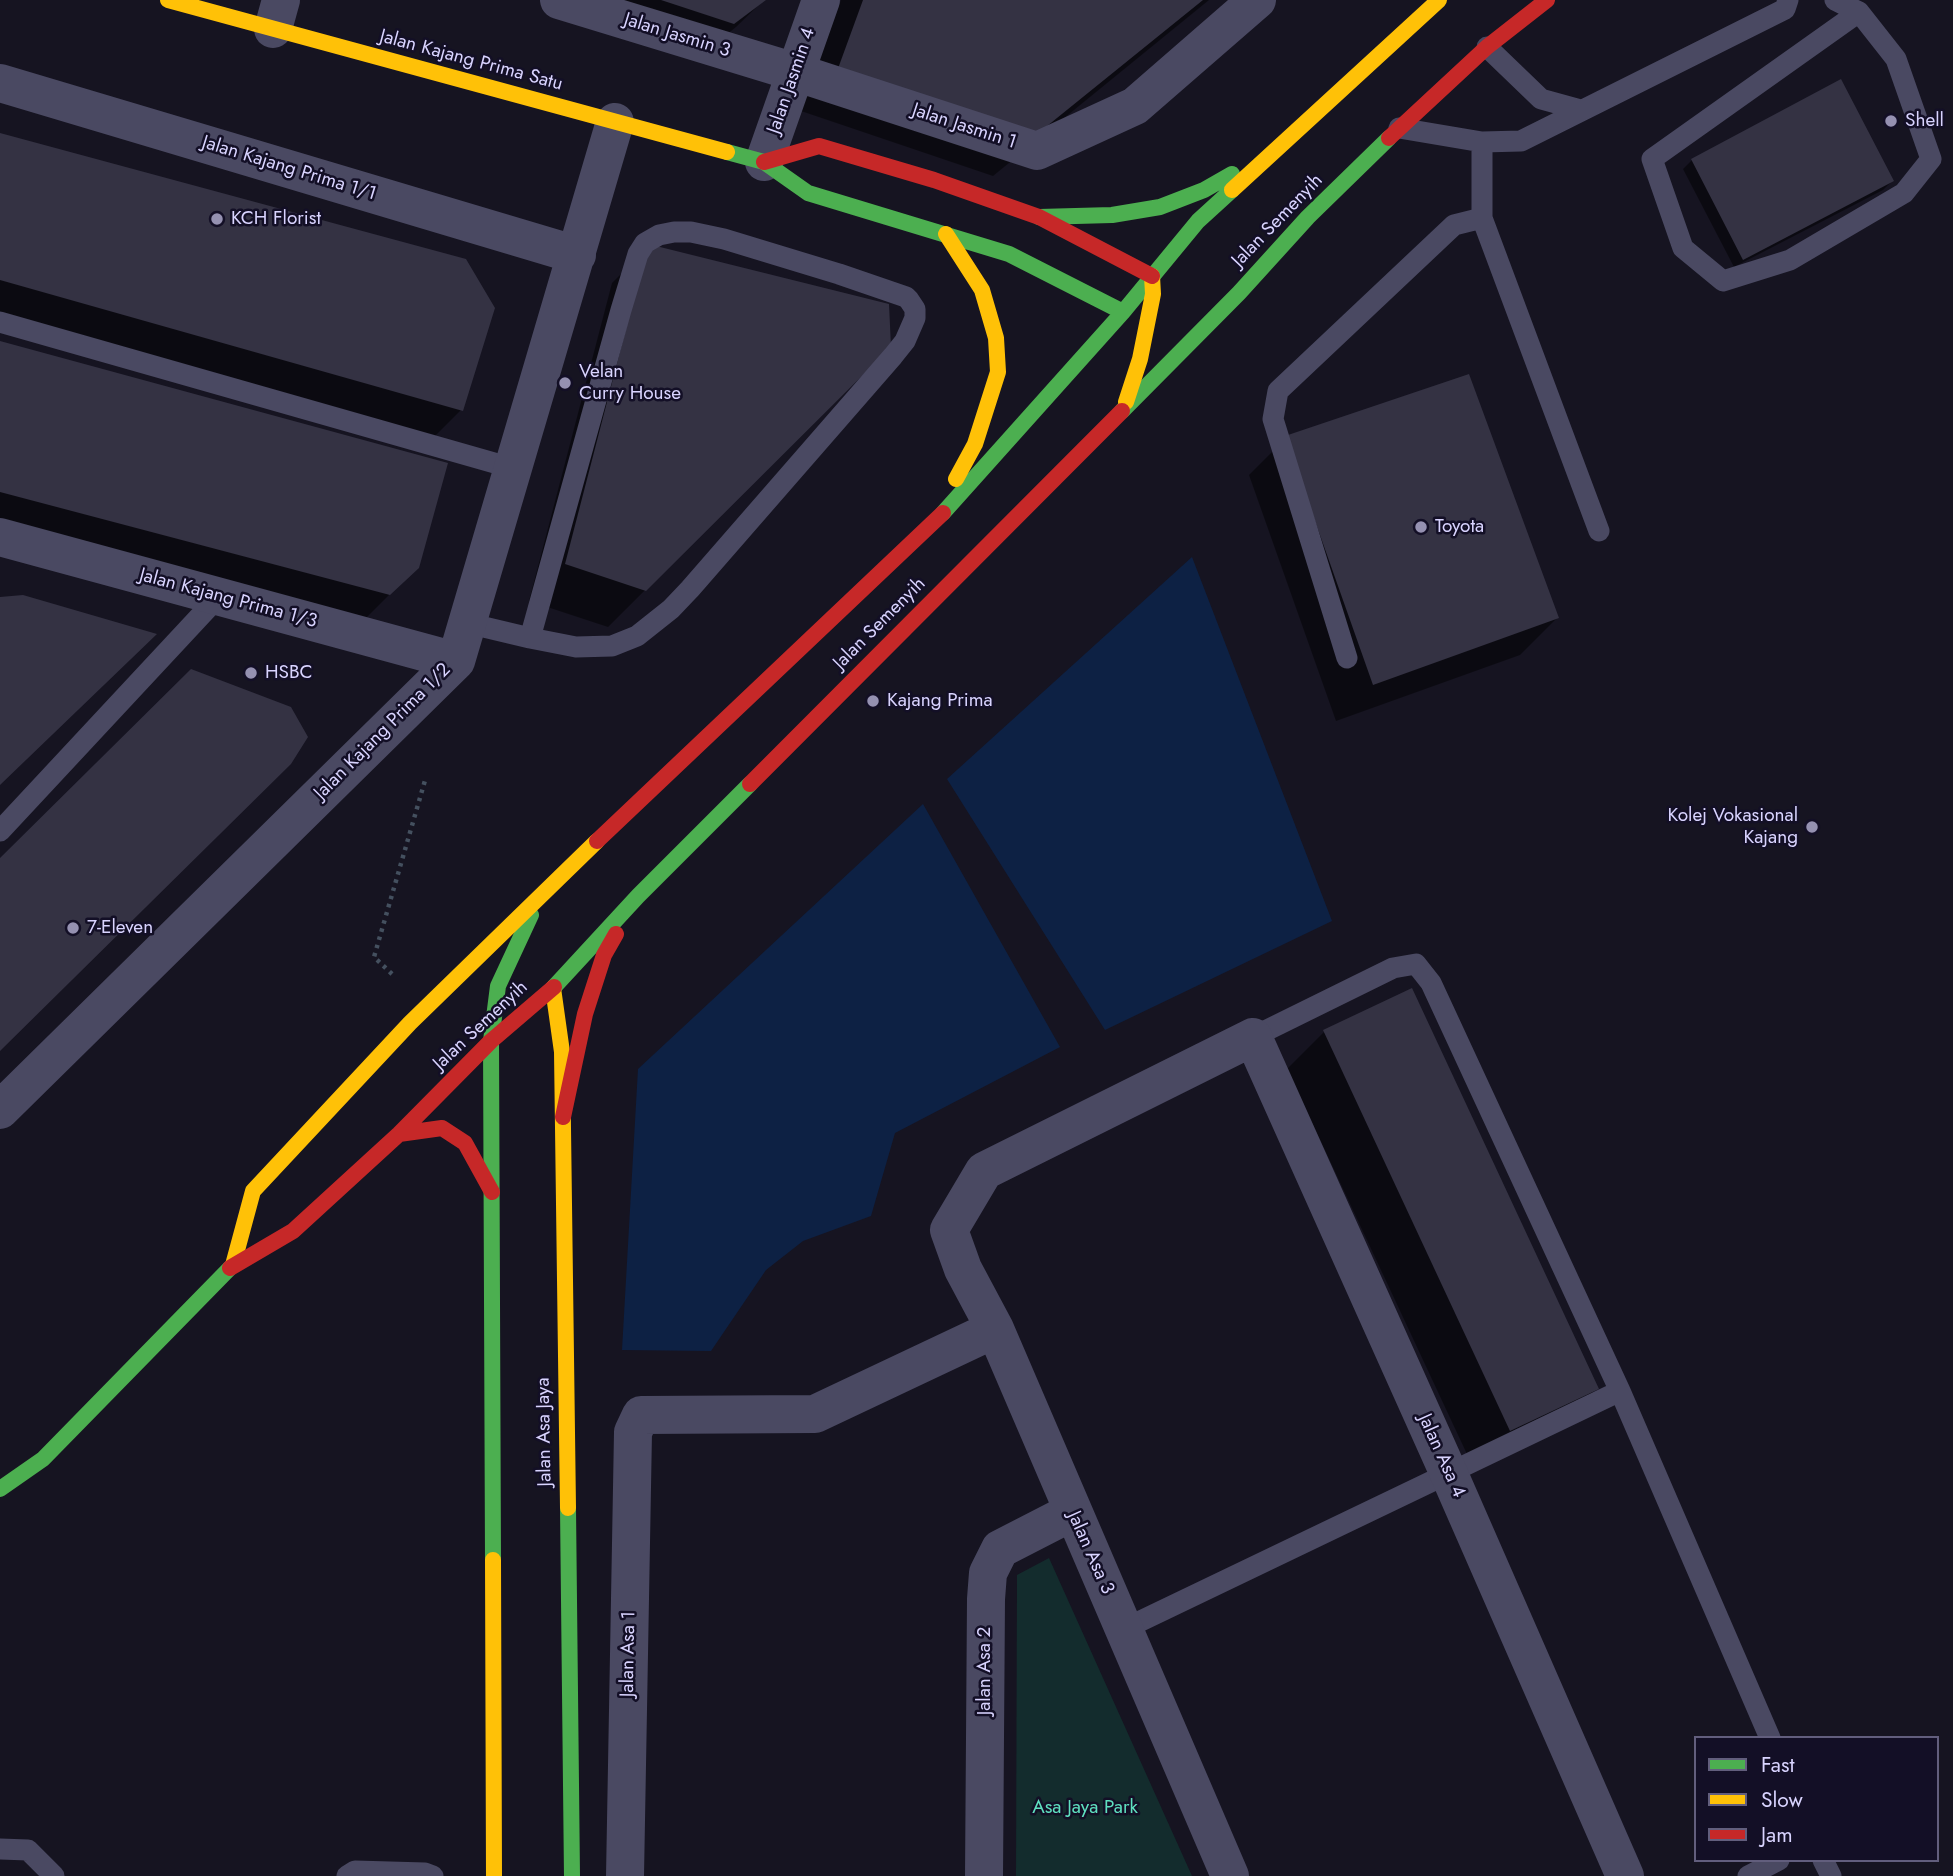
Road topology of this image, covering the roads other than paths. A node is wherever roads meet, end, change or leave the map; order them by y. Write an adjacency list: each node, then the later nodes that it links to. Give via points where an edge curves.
1 (168, 0): 10 (main road, Jalan Kajang Prima Satu)
2 (821, 0): 12 (street, Jalan Jasmin 4)
3 (1257, 0): 12 (street, Jalan Jasmin 1, via 1135,106 1037,150)
4 (1439, 0): 17 (main road, Jalan Semenyih)
5 (1547, 0): 11 (main road, Jalan Semenyih)
6 (1788, 0): 14 (lane, via 1784,9)
7 (1835, 0): 9 (lane)
8 (582, 3): 12 (street, Jalan Jasmin 3)
9 (1859, 12): 9 (lane, via 1896,59 1931,159 1905,193 1802,254 1723,281 1683,248 1651,159)
10 (277, 14): 15 (main road, Jalan Kajang Prima Satu)
11 (1487, 47): 14 (lane, via 1541,99); 16 (main road, Jalan Semenyih)
12 (795, 72): 19 (street, Jalan Jasmin 4)
13 (0, 83): 23 (street, Jalan Kajang Prima 1/1)
14 (1581, 110): 18 (lane, via 1521,141)
15 (615, 122): 19 (main road, Jalan Kajang Prima Satu); 23 (street, Jalan Kajang Prima 1/2)
16 (1399, 128): 18 (lane); 25 (main road, Jalan Semenyih)
17 (1292, 135): 20 (main road, via 1204,190 1160,207 1112,215); 24 (main road, Jalan Semenyih, via 1198,221)
18 (1482, 142): 21 (lane)
19 (764, 162): 20 (main road, via 819,146); 22 (main road, Jalan Kajang Prima Satu, via 808,192)
20 (1039, 217): 24 (main road)
21 (1482, 218): 33 (lane); 38 (lane, via 1454,225 1278,391 1273,419)
22 (946, 233): 28 (main road, Jalan Kajang Prima Satu, via 1009,254); 32 (main road, via 982,290 996,338 998,372 975,444)
23 (577, 256): 31 (street, Jalan Kajang Prima 1/2)
24 (1152, 276): 27 (main road); 28 (main road, Jalan Semenyih)
25 (1239, 293): 26 (main road); 30 (main road, Jalan Semenyih)
26 (1206, 301)
27 (1155, 311): 28 (main road); 30 (main road)
28 (1123, 312): 32 (main road, Jalan Semenyih)
29 (0, 322): 31 (lane)
30 (1124, 410): 42 (main road, Jalan Semenyih)
31 (512, 468): 36 (street, Jalan Kajang Prima 1/2)
32 (931, 527): 41 (main road, Jalan Semenyih)
33 (1599, 531)
34 (0, 537): 35 (street, Jalan Kajang Prima 1/3)
35 (218, 597): 39 (street, Jalan Kajang Prima 1/3); 40 (lane)
36 (467, 623): 37 (lane); 39 (street, Jalan Kajang Prima 1/2)
37 (530, 638): 37 (lane, via 621,310 645,243 659,235 691,232 817,267 909,300 915,318 905,341 671,609 637,636 612,646 576,648)
38 (1347, 658)
39 (456, 661): 50 (street, Jalan Kajang Prima 1/2)
40 (0, 831)
41 (541, 894): 45 (main road); 47 (main road, Jalan Semenyih)
42 (638, 896): 44 (main road, Jalan Semenyih); 51 (main road, via 604,955)
43 (516, 984): 45 (main road)
44 (546, 987): 49 (main road, Jalan Semenyih); 51 (main road, Jalan Asa Jaya, via 562,1052)
45 (492, 988): 49 (main road)
46 (452, 1005): 47 (main road)
47 (410, 1023): 54 (main road, Jalan Semenyih, via 253,1191)
48 (1253, 1037): 55 (street, Jalan Asa 3, via 984,1171 949,1230 963,1269); 56 (lane, via 1393,968 1416,964 1431,984); 57 (street, Jalan Asa 4)
49 (491, 1041): 52 (main road, Jalan Semenyih); 53 (main road)
50 (0, 1110)
51 (563, 1117): 68 (main road, Jalan Asa Jaya)
52 (399, 1134): 53 (main road, via 442,1128 465,1143); 54 (main road, Jalan Semenyih, via 293,1231)
53 (492, 1192): 67 (main road)
54 (233, 1265): 58 (main road, Jalan Semenyih, via 43,1459)
55 (995, 1329): 59 (street, Jalan Asa 3); 69 (street, Jalan Asa 1, via 815,1414 641,1415 633,1432)
56 (1620, 1391): 57 (lane); 61 (lane)
57 (1449, 1474): 60 (lane); 72 (street, Jalan Asa 4)
58 (0, 1489)
59 (1072, 1512): 60 (street, Jalan Asa 3); 70 (street, Jalan Asa 2, via 1000,1549 988,1573)
60 (1124, 1629): 71 (street, Jalan Asa 3)
61 (1769, 1736)
62 (0, 1849): 64 (lane, via 28,1850)
63 (1775, 1862): 73 (lane)
64 (54, 1876)
65 (347, 1876): 66 (lane, via 355,1871)
66 (433, 1876)
67 (494, 1876)
68 (572, 1876)
69 (625, 1876)
70 (984, 1876)
71 (1230, 1876)
72 (1625, 1876)
73 (1748, 1876)

